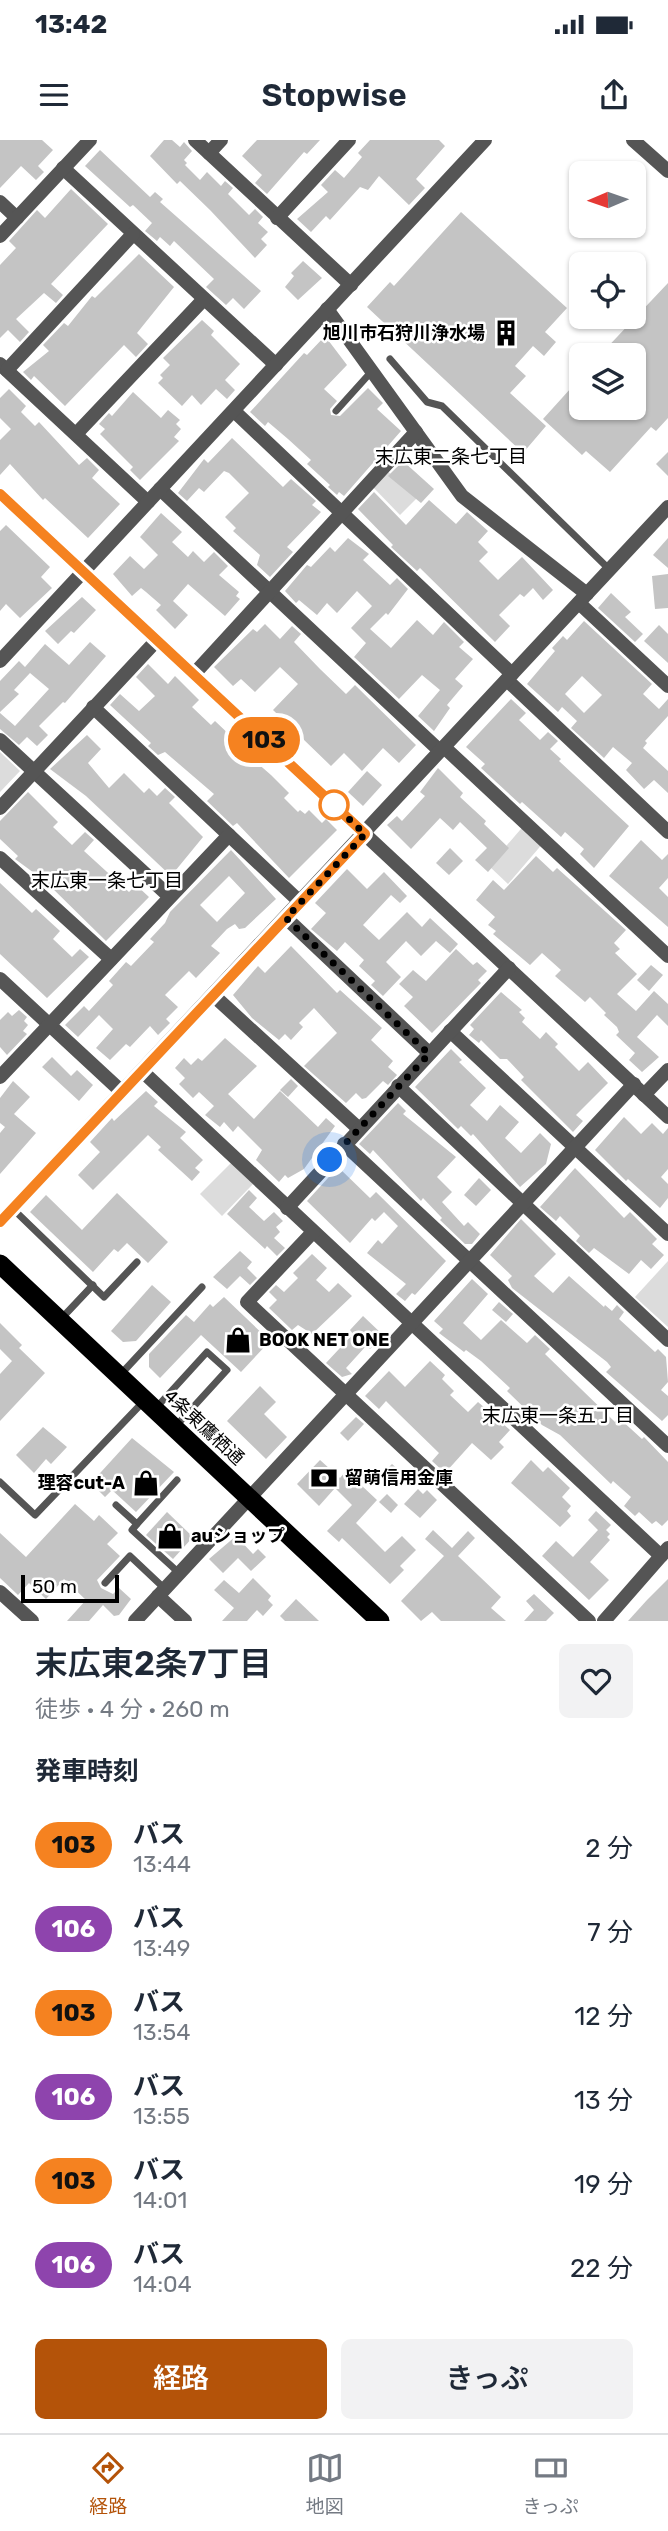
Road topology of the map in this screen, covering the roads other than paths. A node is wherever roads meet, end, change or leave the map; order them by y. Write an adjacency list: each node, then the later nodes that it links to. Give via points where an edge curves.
1 (90, 140): 8 (street)
2 (195, 140): 7 (street)
3 (221, 140): 7 (street)
4 (349, 140): 12 (street)
5 (485, 140): 15 (street)
6 (633, 140): 9 (street)
7 (209, 153): 12 (street)
8 (64, 168): 11 (street); 13 (street)
9 (668, 171)
10 (0, 202): 11 (street)
11 (17, 218): 14 (street)
12 (277, 218): 15 (street)
13 (133, 234): 16 (street); 20 (street)
14 (0, 236)
15 (351, 285): 17 (street)
16 (204, 299): 19 (street); 25 (street)
17 (327, 309): 19 (street); 21 (street)
18 (390, 359): 31 (lane, via 426,402 442,406)
19 (276, 365): 22 (street)
20 (3, 367): 25 (street)
21 (372, 371): 23 (lane); 24 (street)
22 (234, 411): 26 (street); 30 (street)
23 (336, 411)
24 (416, 432): 30 (street); 34 (street, via 462,496)
25 (77, 433): 27 (street)
26 (160, 489): 27 (street); 33 (street)
27 (148, 502): 32 (street)
28 (3, 503): 32 (street)
29 (667, 509): 31 (street)
30 (341, 514): 33 (street); 38 (street)
31 (610, 570): 34 (street)
32 (83, 571): 35 (street); 36 (street)
33 (270, 592): 37 (street); 42 (street)
34 (583, 598): 38 (street); 39 (street)
35 (157, 640): 37 (street); 40 (street)
36 (0, 661)
37 (194, 674): 46 (street)
38 (510, 677): 42 (street); 45 (street)
39 (668, 686)
40 (93, 707): 43 (street); 47 (street)
41 (0, 740): 43 (street)
42 (442, 749): 46 (street); 52 (street)
43 (34, 772): 44 (street); 49 (street)
44 (0, 808)
45 (668, 832)
46 (365, 834): 50 (street); 54 (street)
47 (229, 835): 49 (street); 50 (street)
48 (0, 858): 53 (street)
49 (169, 896): 53 (street)
50 (300, 902): 51 (street)
51 (286, 918): 56 (street); 59 (street)
52 (668, 956)
53 (111, 959): 57 (street)
54 (509, 968): 58 (street); 64 (street)
55 (0, 979): 57 (street)
56 (214, 995): 61 (street); 67 (street)
57 (51, 1025): 62 (street); 65 (street)
58 (450, 1031): 59 (street); 69 (street)
59 (429, 1054): 63 (street)
60 (668, 1070): 64 (street)
61 (142, 1071): 65 (street); 71 (street)
62 (0, 1077)
63 (398, 1086): 67 (street); 70 (street)
64 (639, 1089): 66 (street); 69 (street)
65 (122, 1092): 72 (street)
66 (668, 1116)
67 (358, 1128): 68 (street)
68 (344, 1144): 71 (street); 76 (street)
69 (576, 1149): 70 (street); 75 (street)
70 (523, 1205): 76 (street); 83 (street)
71 (287, 1208): 74 (street)
72 (12, 1209): 73 (street); 79 (lane)
73 (0, 1222)
74 (313, 1232): 82 (street); 85 (street, via 247,1302)
75 (668, 1234)
76 (469, 1259): 82 (street); 88 (street)
77 (137, 1262): 79 (lane, via 104,1297)
78 (0, 1264): 81 (highway, 4条東鷹栖通)
79 (93, 1285): 81 (lane)
80 (202, 1287): 84 (lane)
81 (60, 1320): 84 (highway, 4条東鷹栖通)
82 (412, 1324): 85 (street); 94 (street)
83 (668, 1340)
84 (119, 1376): 86 (highway, 4条東鷹栖通)
85 (346, 1394): 91 (street); 103 (street)
86 (150, 1405): 87 (highway, 4条東鷹栖通); 87 (lane, via 207,1352 226,1370); 90 (lane, via 35,1515)
87 (174, 1427): 91 (highway, 4条東鷹栖通)
88 (668, 1446)
89 (177, 1480): 93 (lane)
90 (0, 1482)
91 (249, 1498): 95 (street); 102 (highway, 4条東鷹栖通)
92 (116, 1505): 93 (lane)
93 (137, 1524): 95 (lane, via 132,1530)
94 (666, 1553): 104 (street)
95 (179, 1573): 98 (street)
96 (105, 1583): 98 (lane, via 130,1556)
97 (0, 1592): 99 (street)
98 (161, 1592): 100 (street); 101 (street)
99 (32, 1621)
100 (135, 1621)
101 (185, 1621)
102 (380, 1621)
103 (589, 1621)
104 (604, 1621)

